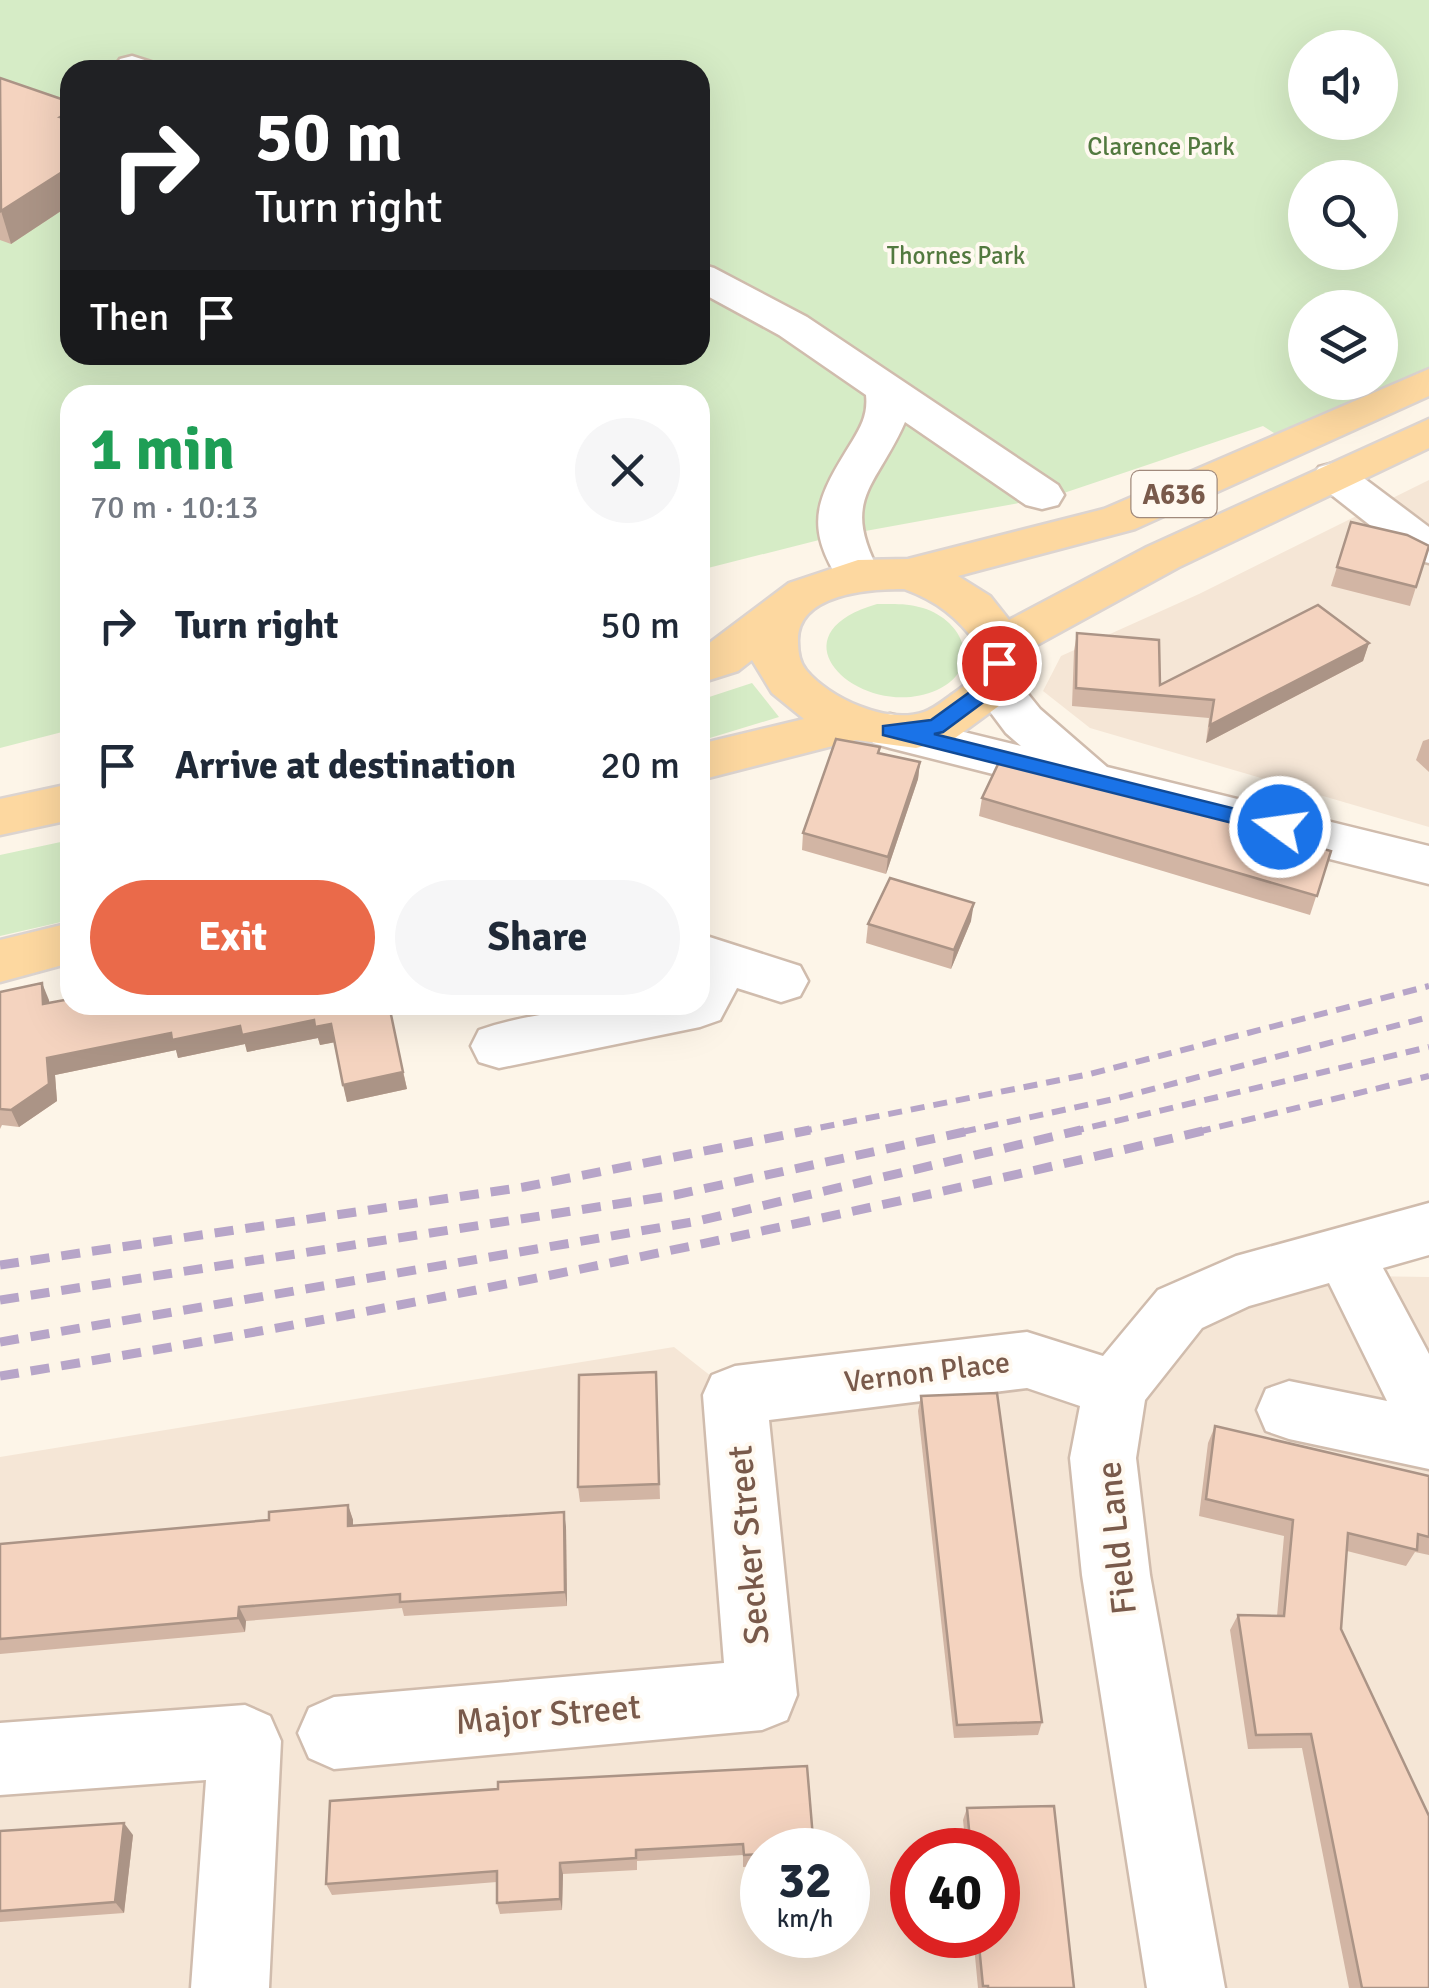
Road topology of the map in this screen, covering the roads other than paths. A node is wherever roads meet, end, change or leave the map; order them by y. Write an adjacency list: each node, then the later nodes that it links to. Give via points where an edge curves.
1 (710, 281): 3 (street, via 793,326)
2 (1429, 380): 9 (main road, A636, via 1119,519)
3 (886, 390): 6 (street); 8 (street, via 886,419 840,504 843,554)
4 (1429, 432): 5 (main road, A636)
5 (1334, 476): 7 (street); 12 (main road, A636, via 1163,557)
6 (1042, 496)
7 (1429, 549)
8 (858, 574): 9 (main road, A636); 10 (main road, A636, via 805,594)
9 (908, 574): 12 (main road, A636, via 974,607)
10 (782, 616): 11 (main road, A636); 13 (main road, via 773,640 783,674 796,688)
11 (710, 664)
12 (998, 664): 13 (main road, A636, via 936,727); 15 (street, via 1023,721)
13 (870, 727): 14 (main road, A636); 15 (street)
14 (710, 760)
15 (1094, 780): 18 (street)
16 (60, 804): 17 (main road)
17 (0, 817)
18 (1429, 865)
19 (60, 945): 21 (main road)
20 (712, 959): 22 (street)
21 (0, 960)
22 (780, 982)
23 (651, 1015): 24 (street)
24 (499, 1046)
25 (1429, 1230): 26 (street, Field Lane)
26 (1345, 1254): 27 (street, Field Lane, via 1236,1284 1180,1309); 30 (street)
27 (1115, 1389): 28 (street, Vernon Place, via 1026,1360); 36 (street, Field Lane, via 1103,1458 1116,1575)
28 (735, 1395): 32 (street, Secker Street)
29 (1289, 1410): 31 (street)
30 (1429, 1418)
31 (1429, 1439)
32 (762, 1695): 33 (street, Major Street)
33 (334, 1732)
34 (0, 1759): 35 (street, via 245,1741)
35 (230, 1988)
36 (1186, 1988)

